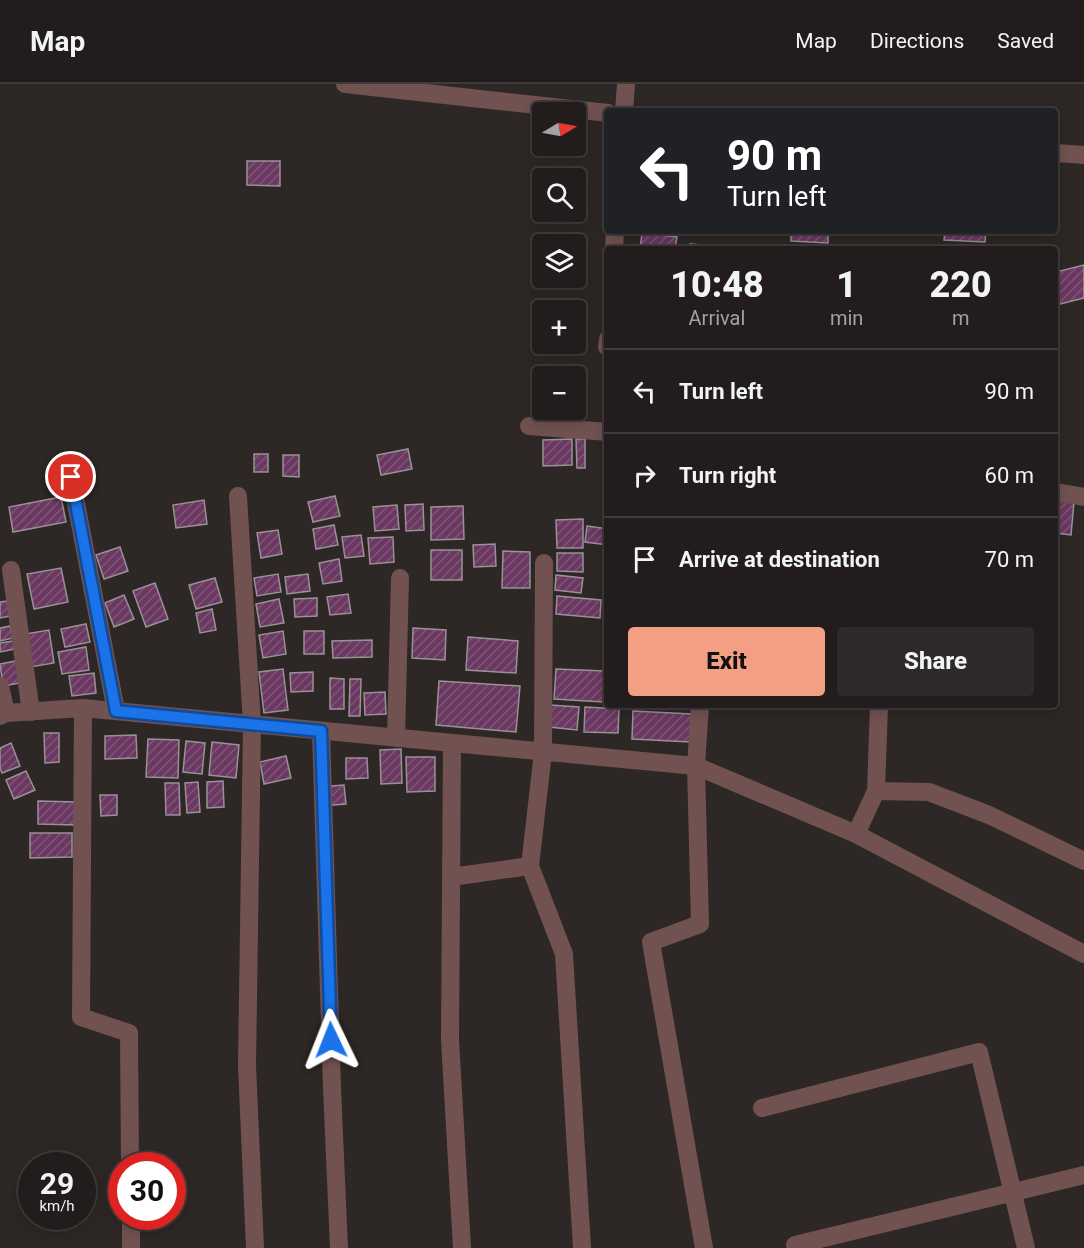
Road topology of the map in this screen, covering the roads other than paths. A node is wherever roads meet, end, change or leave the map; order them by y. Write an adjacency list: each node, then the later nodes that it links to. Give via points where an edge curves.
1 (345, 84): 3 (street)
2 (626, 84): 4 (street)
3 (423, 88): 5 (street)
4 (624, 108)
5 (604, 112)
6 (1058, 153): 7 (street)
7 (1084, 155)
8 (529, 426): 9 (street)
9 (604, 432)
10 (71, 477): 21 (street)
11 (1058, 492): 13 (street)
12 (238, 496): 24 (street)
13 (1084, 496)
14 (544, 563): 28 (street)
15 (11, 570): 22 (street)
16 (400, 578): 26 (street)
17 (0, 686): 23 (street)
18 (83, 708): 21 (street); 22 (street); 37 (street, via 81,1017 129,1033)
19 (700, 708): 29 (street)
20 (879, 708): 30 (street)
21 (116, 711): 24 (street)
22 (31, 712): 23 (street)
23 (3, 715)
24 (252, 724): 25 (street); 43 (street, via 247,1066)
25 (321, 731): 26 (street); 44 (street)
26 (396, 738): 27 (street)
27 (452, 743): 28 (street); 34 (street)
28 (543, 752): 29 (street); 33 (street)
29 (696, 766): 31 (street); 47 (street, via 700,924 651,942)
30 (876, 792): 31 (street); 32 (street, via 930,792 989,815)
31 (856, 834): 35 (street)
32 (1084, 861)
33 (530, 866): 34 (street); 46 (street, via 564,954)
34 (451, 877): 45 (street, via 450,1039)
35 (1084, 954)
36 (762, 1108): 39 (street, via 979,1052)
37 (130, 1152)
38 (1084, 1175): 39 (street)
39 (1013, 1193): 41 (street); 48 (street)
40 (131, 1230): 42 (street)
41 (795, 1245)
42 (131, 1248)
43 (255, 1248)
44 (339, 1248)
45 (462, 1248)
46 (582, 1248)
47 (704, 1248)
48 (1026, 1248)

